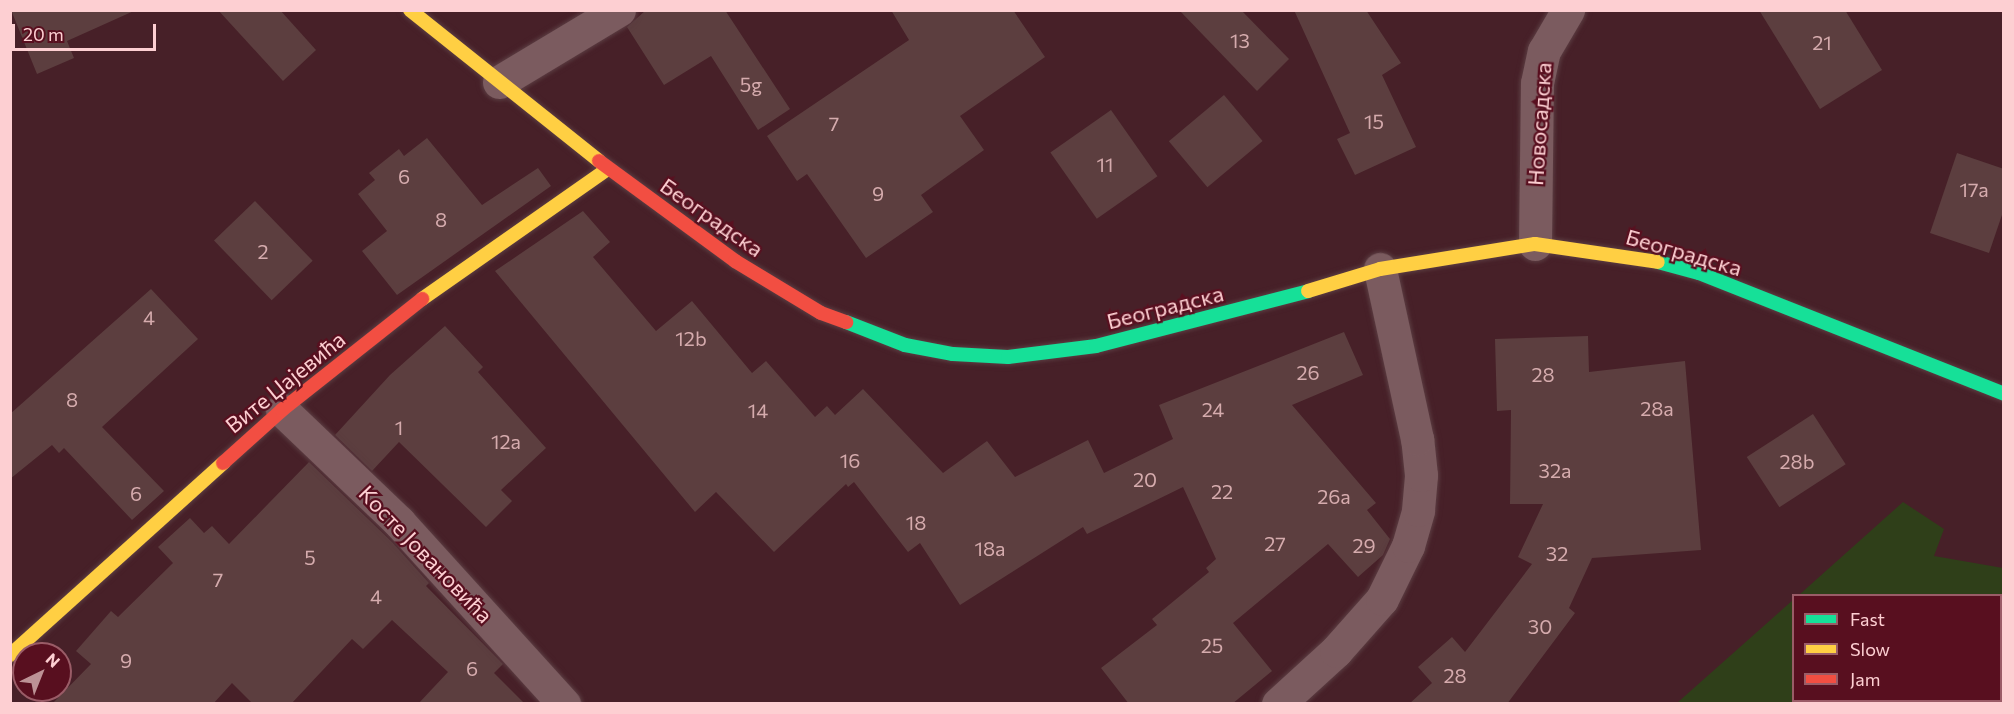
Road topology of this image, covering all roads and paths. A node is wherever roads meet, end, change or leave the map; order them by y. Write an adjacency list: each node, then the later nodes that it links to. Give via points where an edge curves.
1 (410, 10): 4 (street, Београдска)
2 (619, 10): 4 (street)
3 (1568, 10): 6 (street, Новосадска, via 1544,51 1537,83)
4 (499, 82): 5 (street, Београдска)
5 (608, 169): 7 (street, Београдска, via 735,261 821,313 905,345 952,354 1008,357 1096,346 1253,307); 9 (street, Вите Џајевића, via 422,299)
6 (1535, 244): 7 (street, Београдска); 8 (street, Београдска, via 1646,259 1699,273)
7 (1380, 269): 12 (street, via 1417,439 1421,474 1418,510 1408,546 1382,599 1343,644)
8 (2004, 394)
9 (282, 410): 10 (street, Вите Џајевића); 11 (street, Косте Јовановића, via 399,522)
10 (10, 655)
11 (564, 704)
12 (1278, 704)

